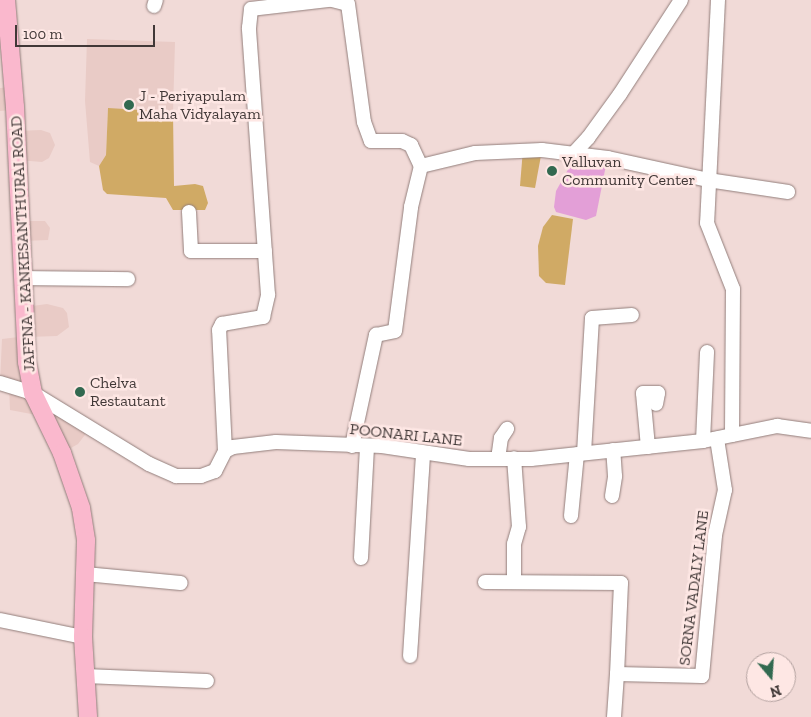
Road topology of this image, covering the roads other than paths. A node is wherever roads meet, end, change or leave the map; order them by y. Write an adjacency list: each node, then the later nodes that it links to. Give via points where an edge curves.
1 (6, 0): 13 (main road, JAFFNA - KANKESANTHURAI ROAD)
2 (330, 0): 5 (street); 8 (street, via 348,4 364,122 371,141 402,141 411,145)
3 (681, 0): 7 (street, via 620,94)
4 (718, 0): 9 (street)
5 (278, 3): 6 (street)
6 (251, 5): 12 (street, via 249,28)
7 (574, 152): 8 (street, via 523,149 475,153); 9 (street)
8 (421, 166): 24 (street, via 411,207 396,331 376,335)
9 (708, 180): 10 (street); 22 (street, via 707,223 733,289)
10 (788, 192)
11 (189, 212): 12 (street, via 191,251)
12 (265, 251): 28 (street, via 268,295 263,317 222,324 219,330)
13 (24, 278): 14 (street); 18 (main road, JAFFNA - KANKESANTHURAI ROAD, via 27,362)
14 (128, 279)
15 (632, 315): 30 (street, via 592,318)
16 (707, 352): 23 (street)
17 (0, 383): 18 (street)
18 (33, 393): 28 (street, via 169,475 201,476 214,471); 36 (main road, JAFFNA - KANKESANTHURAI ROAD, via 62,453 81,508)
19 (656, 404): 26 (street, via 658,393 643,392)
20 (507, 429): 32 (street, via 501,438)
21 (811, 431): 22 (street, POONARI LANE, via 777,426)
22 (732, 435): 23 (street, POONARI LANE)
23 (710, 440): 26 (street, POONARI LANE); 43 (street, SORNA VADALY LANE, via 725,490 715,535 702,676)
24 (352, 446): 25 (street, POONARI LANE); 28 (street, POONARI LANE, via 276,442)
25 (367, 446): 29 (street, POONARI LANE); 35 (street)
26 (648, 447): 27 (street, POONARI LANE)
27 (613, 450): 30 (street, POONARI LANE); 33 (street, via 615,476)
28 (224, 451)
29 (423, 452): 32 (street, POONARI LANE, via 469,459); 42 (street)
30 (580, 454): 31 (street, POONARI LANE); 34 (street)
31 (514, 458): 32 (street, POONARI LANE); 38 (street, via 519,527 514,544)
32 (498, 459)
33 (612, 496)
34 (571, 516)
35 (361, 558)
36 (85, 574): 39 (street); 41 (main road, JAFFNA - KANKESANTHURAI ROAD)
37 (485, 582): 38 (street)
38 (514, 582): 43 (street, via 621,583)
39 (181, 583)
40 (0, 620): 41 (street)
41 (83, 637): 44 (main road, JAFFNA - KANKESANTHURAI ROAD)
42 (410, 656)
43 (617, 674): 47 (street)
44 (85, 676): 45 (street); 46 (main road, JAFFNA - KANKESANTHURAI ROAD)
45 (207, 681)
46 (88, 717)
47 (614, 717)

